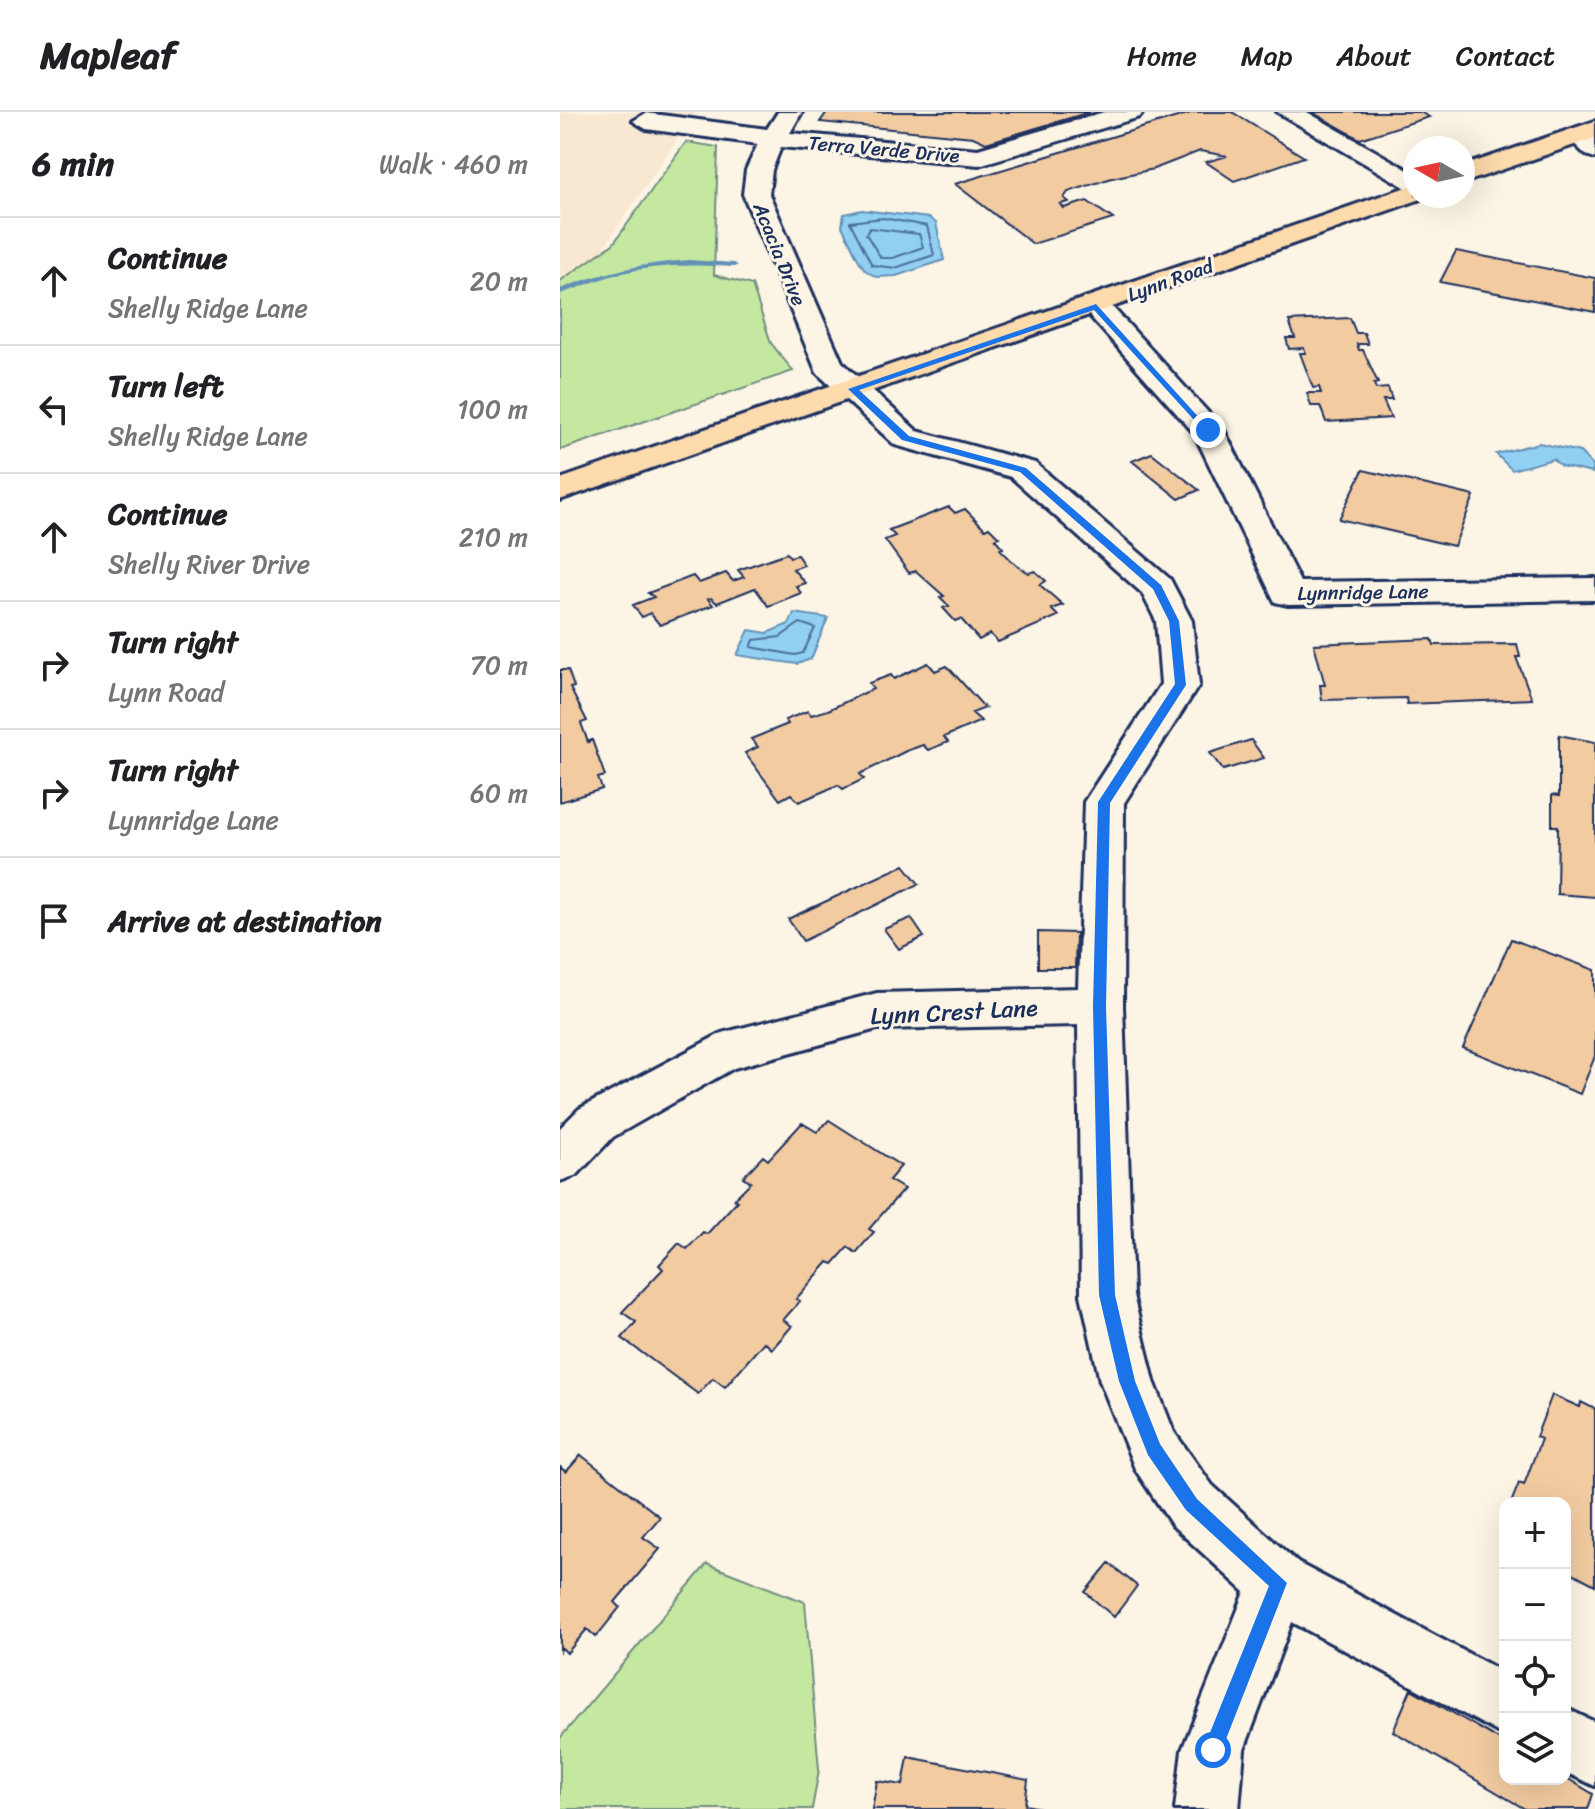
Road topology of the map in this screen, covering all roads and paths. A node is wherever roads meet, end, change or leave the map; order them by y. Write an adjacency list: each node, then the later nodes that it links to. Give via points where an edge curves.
1 (790, 112): 6 (street, Acacia Drive)
2 (1131, 112): 6 (street, Terra Verde Drive, via 979,157)
3 (1289, 112): 9 (street)
4 (719, 120): 5 (street, Terra Verde Drive); 6 (street, Terra Verde Drive)
5 (646, 121)
6 (773, 138): 12 (street, Acacia Drive, via 756,169 756,194 823,358)
7 (1591, 138): 8 (main road)
8 (1475, 172)
9 (1403, 178)
10 (1403, 196): 11 (main road, Lynn Road)
11 (1096, 306): 12 (main road, Lynn Road); 14 (street, Lynnridge Lane, via 1208,430 1288,594)
12 (853, 389): 13 (main road, Lynn Road); 15 (street, Acacia Drive, via 906,438 1023,470 1157,587 1174,621 1180,685 1104,802)
13 (560, 490)
14 (1594, 590)
15 (1100, 1006): 16 (street, Lynn Crest Lane, via 877,1011 722,1052 596,1123); 17 (street, Acacia Drive, via 1107,1295 1127,1381 1154,1450 1192,1505)
16 (560, 1160)
17 (1278, 1583): 18 (street, Acacia Drive); 21 (street, via 1213,1750)
18 (1499, 1703)
19 (1571, 1742): 20 (street)
20 (1595, 1755)
21 (1207, 1809)

